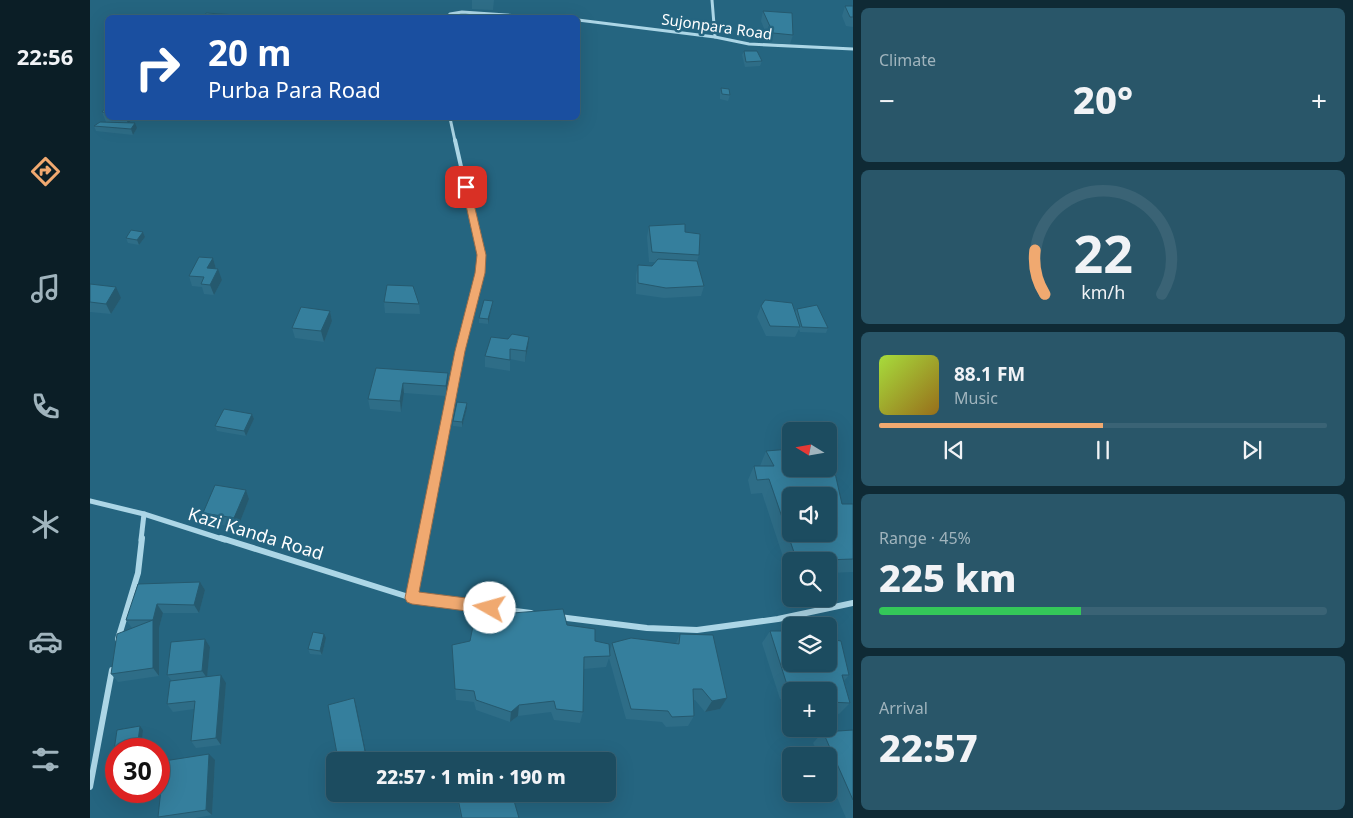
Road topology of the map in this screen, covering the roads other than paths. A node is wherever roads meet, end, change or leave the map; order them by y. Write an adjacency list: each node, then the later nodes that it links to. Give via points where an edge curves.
1 (712, 0): 5 (street)
2 (449, 15): 3 (street, via 462,12)
3 (506, 15)
4 (580, 20): 5 (street, Sujonpara Road)
5 (716, 37): 6 (street, Sujonpara Road, via 749,44)
6 (853, 49)
7 (450, 120): 10 (street, via 481,255 480,273 460,351)
8 (90, 501): 9 (street, Kazi Kanda Road)
9 (144, 514): 10 (street, Kazi Kanda Road); 14 (street, via 138,573 120,625)
10 (412, 598): 12 (street, Kazi Kanda Road)
11 (853, 603): 13 (street, via 778,619 697,630 647,628)
12 (539, 614)
13 (549, 615)
14 (117, 644)
15 (114, 662): 16 (street)
16 (90, 787)

